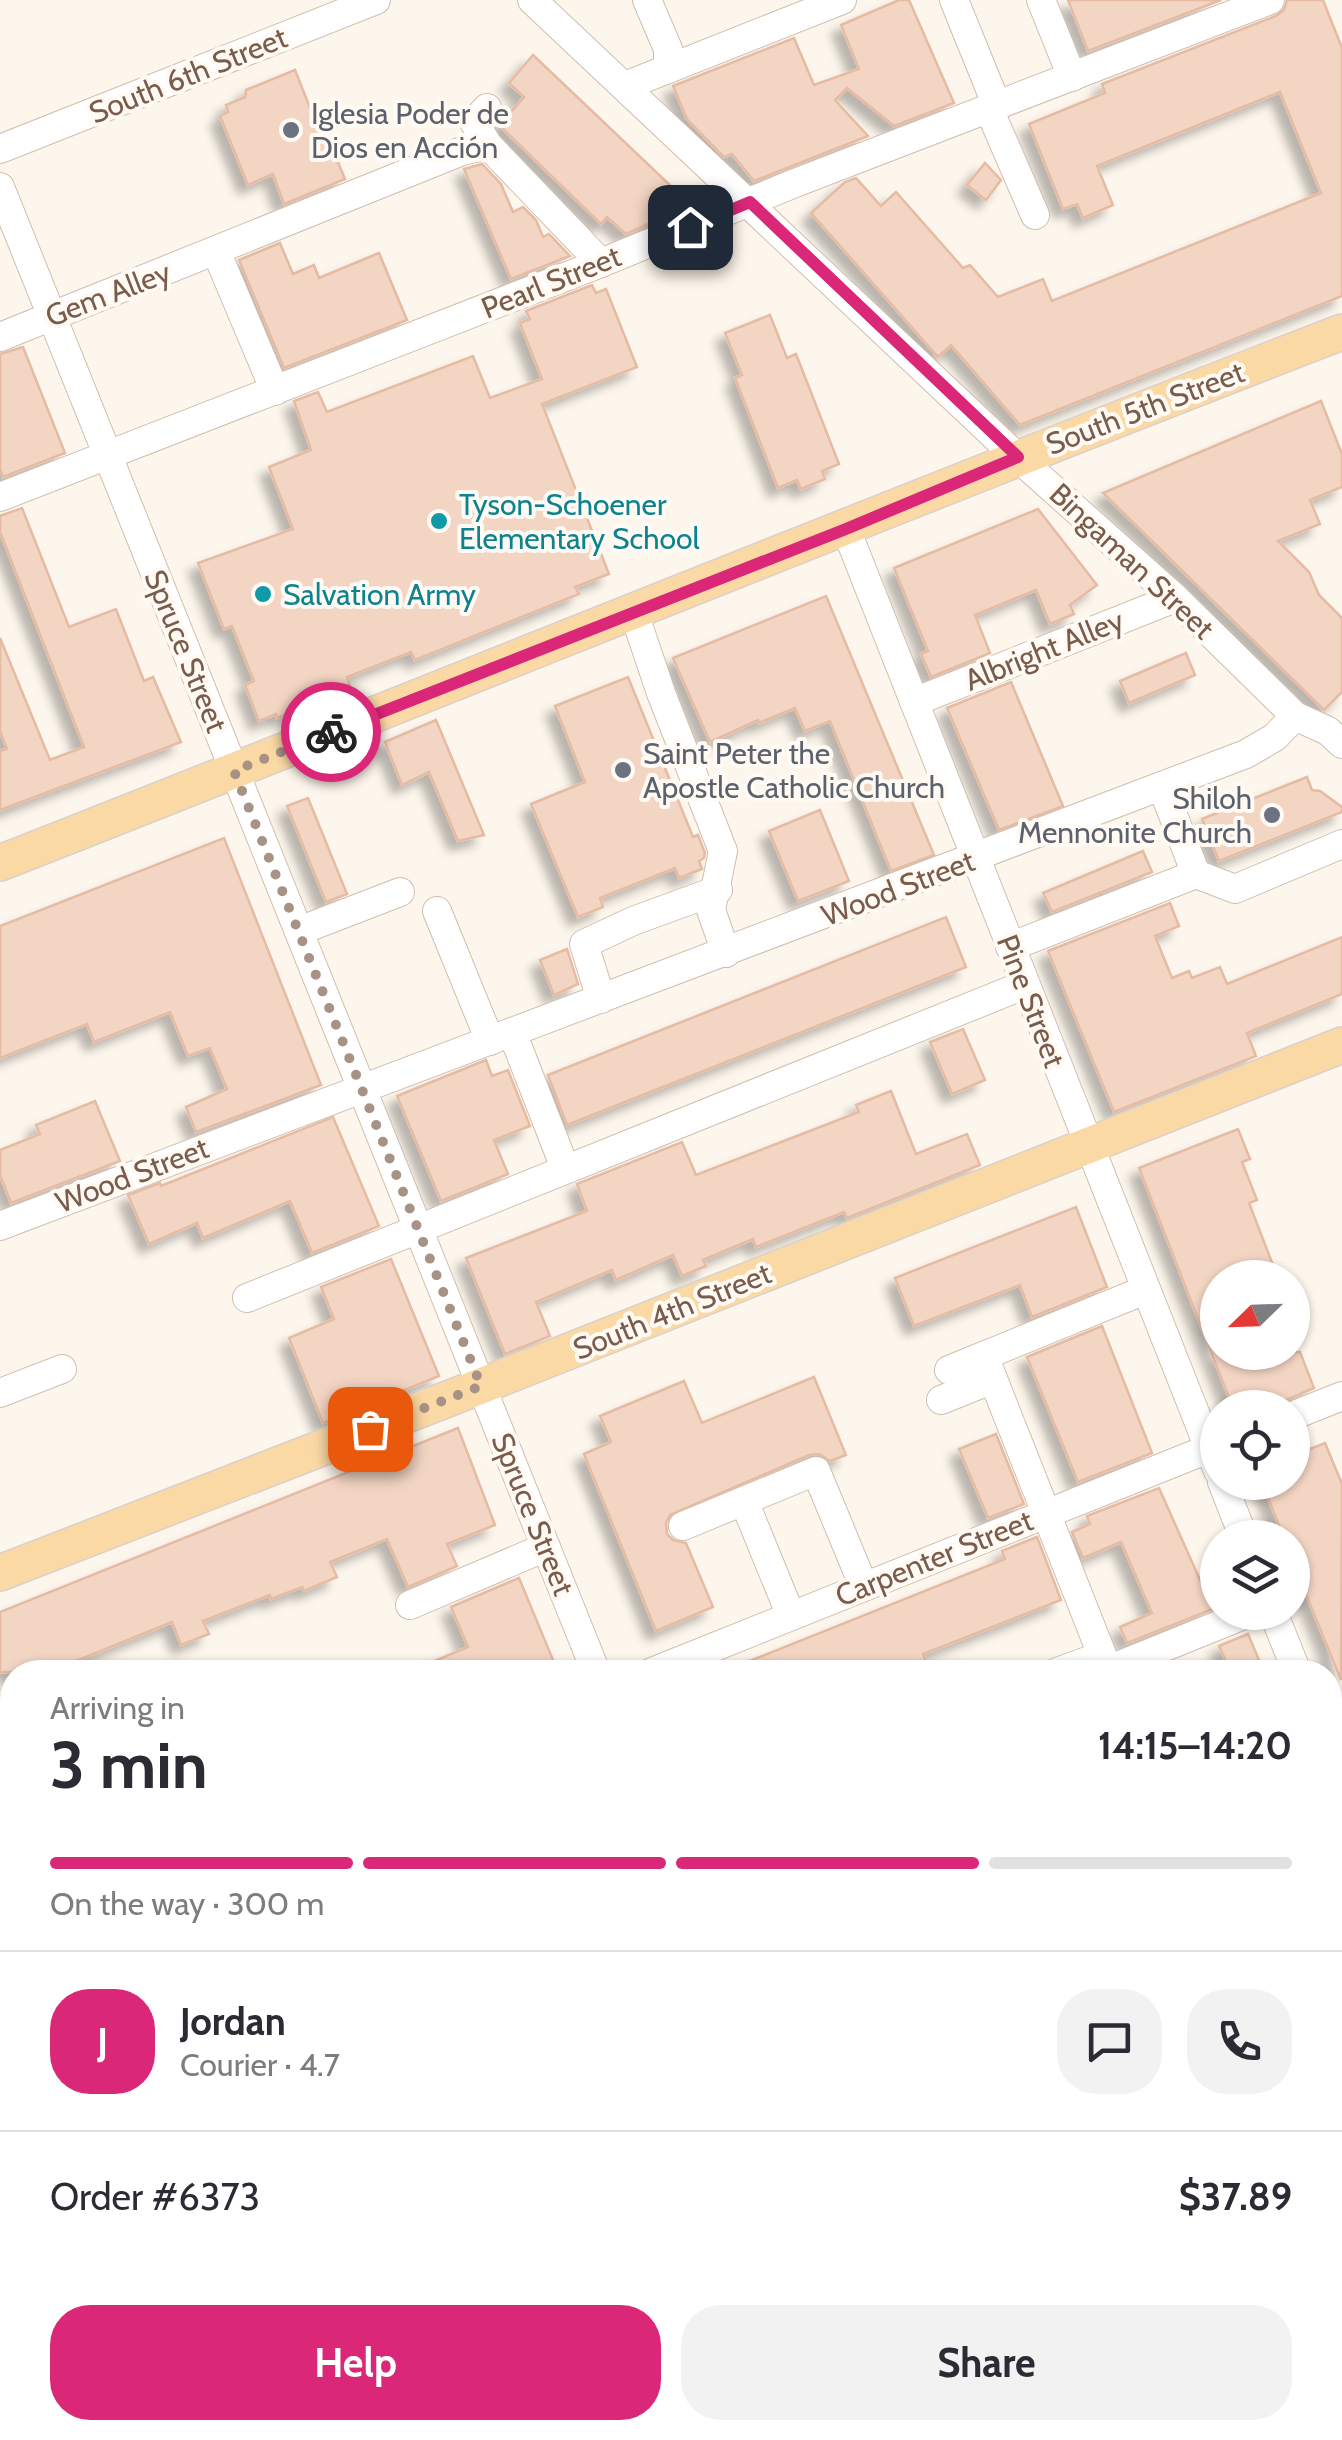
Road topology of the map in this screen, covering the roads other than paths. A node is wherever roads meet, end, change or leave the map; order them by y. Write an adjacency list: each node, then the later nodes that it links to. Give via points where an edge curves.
1 (376, 0): 15 (street, South 6th Street)
2 (532, 0): 11 (street, Bingaman Street)
3 (647, 0): 9 (street, via 668,49)
4 (842, 0): 9 (street)
5 (954, 0): 13 (street)
6 (1041, 0): 10 (street)
7 (1270, 0): 8 (street, Pearl Street)
8 (1227, 8): 10 (street, Pearl Street)
9 (668, 68): 11 (street)
10 (1072, 76): 13 (street, Pearl Street)
11 (625, 86): 17 (street, Bingaman Street)
12 (487, 108): 14 (street, via 474,122)
13 (993, 108): 17 (street, Pearl Street); 18 (street)
14 (488, 145): 19 (street, Gem Alley); 20 (street, via 506,181)
15 (0, 150)
16 (0, 187): 21 (street, Spruce Street)
17 (750, 202): 20 (street, Pearl Street); 26 (street, Bingaman Street)
18 (1035, 215)
19 (216, 252): 21 (street, Gem Alley); 24 (street)
20 (601, 263): 24 (street, Pearl Street)
21 (52, 316): 23 (street, Gem Alley); 25 (street, Spruce Street)
22 (1342, 332): 26 (main road, South 5th Street)
23 (0, 336)
24 (275, 391): 25 (street, Pearl Street)
25 (108, 455): 27 (street, Pearl Street); 34 (street, Spruce Street)
26 (1018, 457): 28 (main road, South 5th Street); 29 (street, Bingaman Street)
27 (0, 498)
28 (846, 529): 30 (main road, South 5th Street); 31 (street, Pine Street)
29 (1175, 598): 31 (street, Albright Alley); 32 (street, Bingaman Street)
30 (634, 612): 34 (main road, South 5th Street); 40 (street, via 723,851)
31 (914, 702): 37 (street, Pine Street)
32 (1294, 716): 33 (street, Bingaman Street); 35 (street, Wood Street, via 1246,754)
33 (1342, 744)
34 (234, 771): 38 (main road, South 5th Street); 43 (street, Spruce Street)
35 (1162, 787): 37 (street, Wood Street); 39 (street)
36 (1342, 844): 39 (street, via 1235,888)
37 (976, 860): 44 (street, Pine Street); 45 (street, Wood Street)
38 (0, 863)
39 (1196, 874): 44 (street)
40 (718, 890): 45 (street, via 711,910); 47 (street, via 584,944)
41 (400, 892): 43 (street)
42 (437, 910): 48 (street)
43 (299, 931): 50 (street, Spruce Street)
44 (1010, 946): 46 (street, Pine Street)
45 (726, 952): 47 (street, Wood Street)
46 (1024, 985): 51 (street, Pine Street); 52 (street)
47 (601, 998): 48 (street, Wood Street)
48 (501, 1037): 50 (street, Wood Street); 52 (street)
49 (1342, 1045): 51 (main road, South 4th Street)
50 (361, 1087): 53 (street, Wood Street); 54 (street, Spruce Street)
51 (1088, 1146): 55 (street, Pine Street); 60 (main road, South 4th Street)
52 (565, 1168): 54 (street)
53 (0, 1226)
54 (417, 1228): 56 (street); 60 (street, Spruce Street)
55 (1146, 1290): 57 (street); 65 (street, Pine Street)
56 (247, 1298)
57 (988, 1368): 59 (street); 63 (street); 68 (street)
58 (62, 1369): 61 (street)
59 (949, 1370)
60 (481, 1386): 70 (street, Spruce Street); 71 (main road, South 4th Street)
61 (0, 1393)
62 (1342, 1396): 64 (street)
63 (941, 1400)
64 (1310, 1409)
65 (1200, 1421)
66 (1200, 1460): 68 (street, Carpenter Street)
67 (744, 1501): 69 (street); 72 (street, via 816,1471); 74 (street)
68 (1045, 1514): 72 (street, Carpenter Street); 77 (street)
69 (683, 1526)
70 (546, 1547): 73 (street); 78 (street, Spruce Street)
71 (0, 1572)
72 (864, 1587): 74 (street, Carpenter Street)
73 (410, 1605)
74 (791, 1616): 79 (street, Carpenter Street)
75 (1207, 1630): 82 (street)
76 (1281, 1630): 83 (street)
77 (1101, 1656): 80 (street); 81 (street)
78 (591, 1660)
79 (682, 1660)
80 (1090, 1660)
81 (1103, 1660)
82 (1133, 1660)
83 (1292, 1660)

